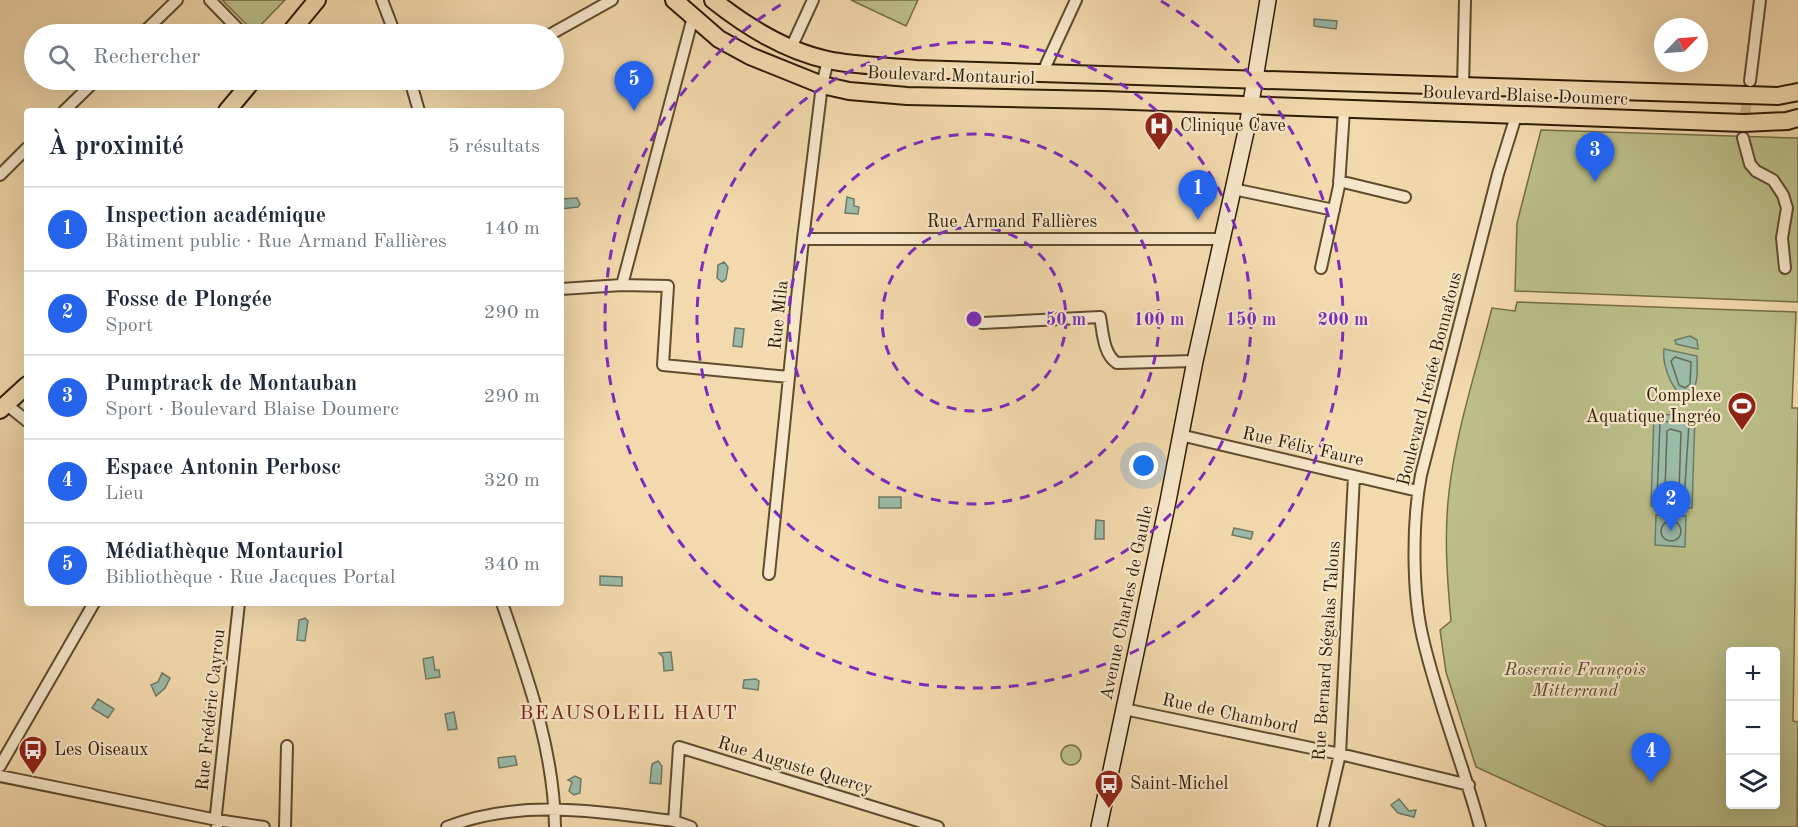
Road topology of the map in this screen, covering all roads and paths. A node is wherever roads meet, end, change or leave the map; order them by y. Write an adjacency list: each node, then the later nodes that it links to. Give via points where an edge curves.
1 (177, 0): 14 (street)
2 (210, 0): 15 (street)
3 (317, 0): 16 (main road)
4 (382, 0): 17 (street)
5 (612, 0): 18 (street)
6 (675, 0): 13 (main road, Boulevard Montauriol)
7 (713, 0): 19 (main road, Boulevard Montauriol, via 759,33)
8 (813, 0): 19 (street)
9 (1076, 0): 21 (street)
10 (1268, 0): 23 (street, Avenue Charles de Gaulle)
11 (1465, 0): 25 (street)
12 (1760, 0): 22 (street)
13 (693, 17): 24 (main road, Boulevard Montauriol, via 719,39 750,56); 48 (street)
14 (152, 24)
15 (233, 24)
16 (297, 24)
17 (391, 24)
18 (564, 27)
19 (791, 48): 20 (main road, Boulevard Montauriol)
20 (828, 60): 21 (main road, Boulevard Montauriol, via 916,69); 24 (street, Rue Mila)
21 (1045, 74): 23 (main road, Boulevard Montauriol)
22 (1750, 81)
23 (1254, 82): 25 (main road, Boulevard Blaise Doumerc); 30 (street, Avenue Charles de Gaulle)
24 (822, 85): 30 (main road, Boulevard Montauriol, via 907,96); 44 (street, Rue Mila)
25 (1463, 87): 29 (main road, Boulevard Blaise Doumerc, via 1778,96)
26 (86, 90): 31 (street)
27 (245, 90): 32 (main road)
28 (413, 90): 33 (street)
29 (1798, 92)
30 (1251, 106): 34 (main road, Boulevard Blaise Doumerc); 41 (street, Avenue Charles de Gaulle)
31 (67, 108)
32 (230, 108)
33 (418, 108)
34 (1344, 110): 35 (main road, Boulevard Blaise Doumerc); 40 (street)
35 (1516, 116): 36 (main road, Boulevard Blaise Doumerc, via 1744,123); 58 (street, Boulevard Irénée Bonnafous)
36 (1798, 118)
37 (1743, 138): 47 (street, via 1750,164 1773,180 1787,208 1782,238)
38 (24, 151): 39 (street)
39 (0, 175)
40 (1339, 181): 42 (street); 43 (street)
41 (1233, 189): 43 (street); 45 (street, Avenue Charles de Gaulle)
42 (1405, 197)
43 (1331, 209): 46 (street)
44 (803, 239): 45 (street, Rue Armand Fallières); 52 (street, Rue Mila)
45 (1221, 239): 51 (street, Avenue Charles de Gaulle)
46 (1321, 268)
47 (1785, 268)
48 (622, 285): 49 (street); 52 (street, via 668,286 663,365)
49 (564, 289)
50 (982, 323): 51 (street, via 1100,317 1107,349 1117,363)
51 (1195, 361): 56 (street, Avenue Charles de Gaulle)
52 (789, 376): 59 (street, Rue Mila)
53 (24, 388): 54 (main road)
54 (3, 407): 55 (street)
55 (24, 419)
56 (1180, 435): 57 (street, Rue Félix Faure); 63 (street, Avenue Charles de Gaulle)
57 (1354, 476): 58 (street, Rue Félix Faure); 65 (street, Rue Bernard Ségalas Talous)
58 (1418, 491): 68 (street, Boulevard Irénée Bonnafous, via 1415,565 1422,637)
59 (769, 574)
60 (92, 606): 66 (street)
61 (239, 606): 71 (street, Rue Frédéric Cayrou)
62 (503, 606): 69 (street, via 546,742)
63 (1124, 710): 65 (street, Rue de Chambord); 78 (street, Avenue Charles de Gaulle)
64 (287, 746): 73 (street)
65 (1340, 754): 68 (street, Rue de Chambord); 79 (street, Rue Bernard Ségalas Talous)
66 (0, 766)
67 (0, 776): 71 (street)
68 (1469, 785): 80 (street, Boulevard Irénée Bonnafous)
69 (555, 808): 70 (street); 74 (street, via 473,817); 75 (street)
70 (674, 821): 76 (street); 77 (street, Rue Auguste Quercy, via 679,747)
71 (217, 824): 72 (street)
72 (264, 827)
73 (285, 827)
74 (447, 827)
75 (555, 827)
76 (691, 827)
77 (938, 827)
78 (1099, 827)
79 (1323, 827)
80 (1480, 827)

